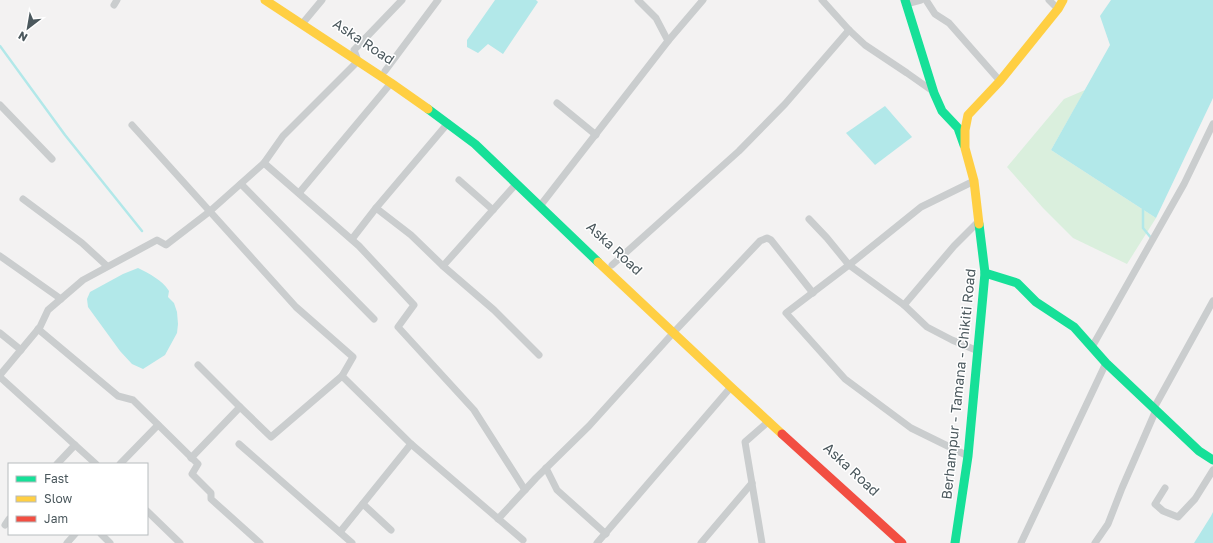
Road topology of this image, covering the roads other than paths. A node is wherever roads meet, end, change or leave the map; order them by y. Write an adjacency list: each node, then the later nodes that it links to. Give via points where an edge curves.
1 (265, 0): 15 (main road)
2 (278, 0): 15 (main road, Aska Road)
3 (322, 0): 15 (street)
4 (402, 0): 18 (street)
5 (438, 0): 20 (street)
6 (638, 0): 17 (street, via 656,18)
7 (703, 0): 17 (street)
8 (822, 0): 16 (street)
9 (921, 0): 13 (street)
10 (926, 0): 21 (street, via 935,14 949,23)
11 (1049, 0): 14 (street)
12 (1063, 0): 14 (main road, Berhampur - Tamana - Chikiti Road)
13 (906, 2): 23 (main road)
14 (1058, 9): 21 (main road, Berhampur - Tamana - Chikiti Road)
15 (304, 22): 18 (main road, Aska Road); 19 (main road)
16 (849, 30): 23 (street); 47 (street, via 785,104 739,151)
17 (668, 41): 29 (street)
18 (354, 50): 19 (street); 20 (main road, Aska Road)
19 (358, 62): 22 (main road); 32 (street, via 283,136)
20 (385, 71): 39 (main road, Aska Road, via 476,136)
21 (1000, 81): 30 (main road, Berhampur - Tamana - Chikiti Road, via 968,115)
22 (391, 83): 26 (main road); 37 (street)
23 (934, 93): 30 (main road, via 942,111 958,128)
24 (557, 103): 29 (street)
25 (0, 105): 31 (street)
26 (448, 123): 36 (main road, via 476,144); 40 (street)
27 (1213, 124): 61 (street, via 1184,184)
28 (132, 125): 42 (street)
29 (596, 135): 39 (street)
30 (965, 148): 34 (main road, Berhampur - Tamana - Chikiti Road)
31 (52, 159)
32 (264, 163): 35 (street); 37 (street)
33 (458, 180): 41 (street)
34 (974, 181): 44 (main road, Berhampur - Tamana - Chikiti Road); 48 (street, via 921,207)
35 (241, 184): 42 (street); 56 (street)
36 (516, 184): 39 (main road); 41 (street)
37 (299, 193): 45 (street)
38 (23, 199): 49 (street, via 82,243)
39 (542, 204): 47 (main road, Aska Road); 58 (main road)
40 (376, 208): 45 (street); 50 (street, via 405,230)
41 (492, 210): 50 (street)
42 (209, 212): 49 (street, via 166,245 157,240); 68 (street, via 296,307 353,357)
43 (809, 219): 48 (street)
44 (979, 221): 51 (main road, Berhampur - Tamana - Chikiti Road); 55 (street)
45 (352, 239): 88 (street, via 414,305 398,327 474,410)
46 (0, 256): 53 (street)
47 (612, 265): 58 (main road, Aska Road)
48 (849, 265): 52 (street); 55 (street)
49 (107, 266): 53 (street, via 83,280)
50 (443, 266): 64 (street, via 494,310)
51 (985, 273): 61 (main road, via 1017,283 1036,302 1074,327); 63 (main road, Berhampur - Tamana - Chikiti Road)
52 (813, 293): 58 (street, via 767,238 760,241); 78 (street, via 786,313 845,379 911,428)
53 (61, 299): 57 (street, via 48,310)
54 (1213, 301): 72 (street)
55 (904, 305): 63 (street, via 927,327)
56 (374, 319)
57 (38, 329): 62 (street); 74 (street, via 118,396 133,400)
58 (677, 329): 60 (main road, Aska Road); 69 (main road); 84 (street, via 589,426)
59 (0, 333): 62 (street)
60 (697, 343)
61 (1092, 347): 65 (main road)
62 (21, 350): 67 (street)
63 (978, 350): 78 (main road, Berhampur - Tamana - Chikiti Road)
64 (540, 355)
65 (1106, 364): 72 (main road); 109 (street)
66 (198, 365): 71 (street)
67 (0, 376): 75 (street)
68 (342, 376): 71 (street, via 271,437); 77 (street)
69 (731, 387): 73 (main road); 94 (street)
70 (748, 390): 107 (main road, Aska Road)
71 (240, 407): 79 (street)
72 (1155, 409): 80 (main road, via 1199,451); 110 (street, via 1108,524)
73 (769, 421): 86 (street, via 745,442); 106 (main road)
74 (158, 424): 79 (street); 83 (street)
75 (75, 444): 81 (street); 82 (street)
76 (239, 444): 93 (street)
77 (411, 444): 89 (street); 91 (street)
78 (968, 456): 108 (main road, Berhampur - Tamana - Chikiti Road)
79 (191, 458): 101 (street, via 198,464 192,474 211,493 211,499)
80 (1213, 460)
81 (58, 463)
82 (95, 463)
83 (121, 463)
84 (546, 468): 88 (street); 94 (street, via 557,490)
85 (1213, 470): 87 (street, via 1195,499 1178,517 1163,511 1155,504)
86 (752, 483): 104 (street); 105 (street)
87 (1165, 488)
88 (525, 490): 91 (street)
89 (363, 504): 92 (street); 93 (street)
90 (148, 512): 100 (street)
91 (498, 519): 97 (street)
92 (391, 530)
93 (340, 532): 102 (street)
94 (606, 534): 103 (street)
95 (74, 535): 98 (street)
96 (102, 535): 99 (street)
97 (523, 540)
98 (67, 543)
99 (110, 543)
100 (180, 543)
101 (260, 543)
102 (352, 543)
103 (597, 543)
104 (701, 543)
105 (762, 543)
106 (902, 543)
107 (913, 543)
108 (955, 543)
109 (1021, 543)
110 (1095, 543)

